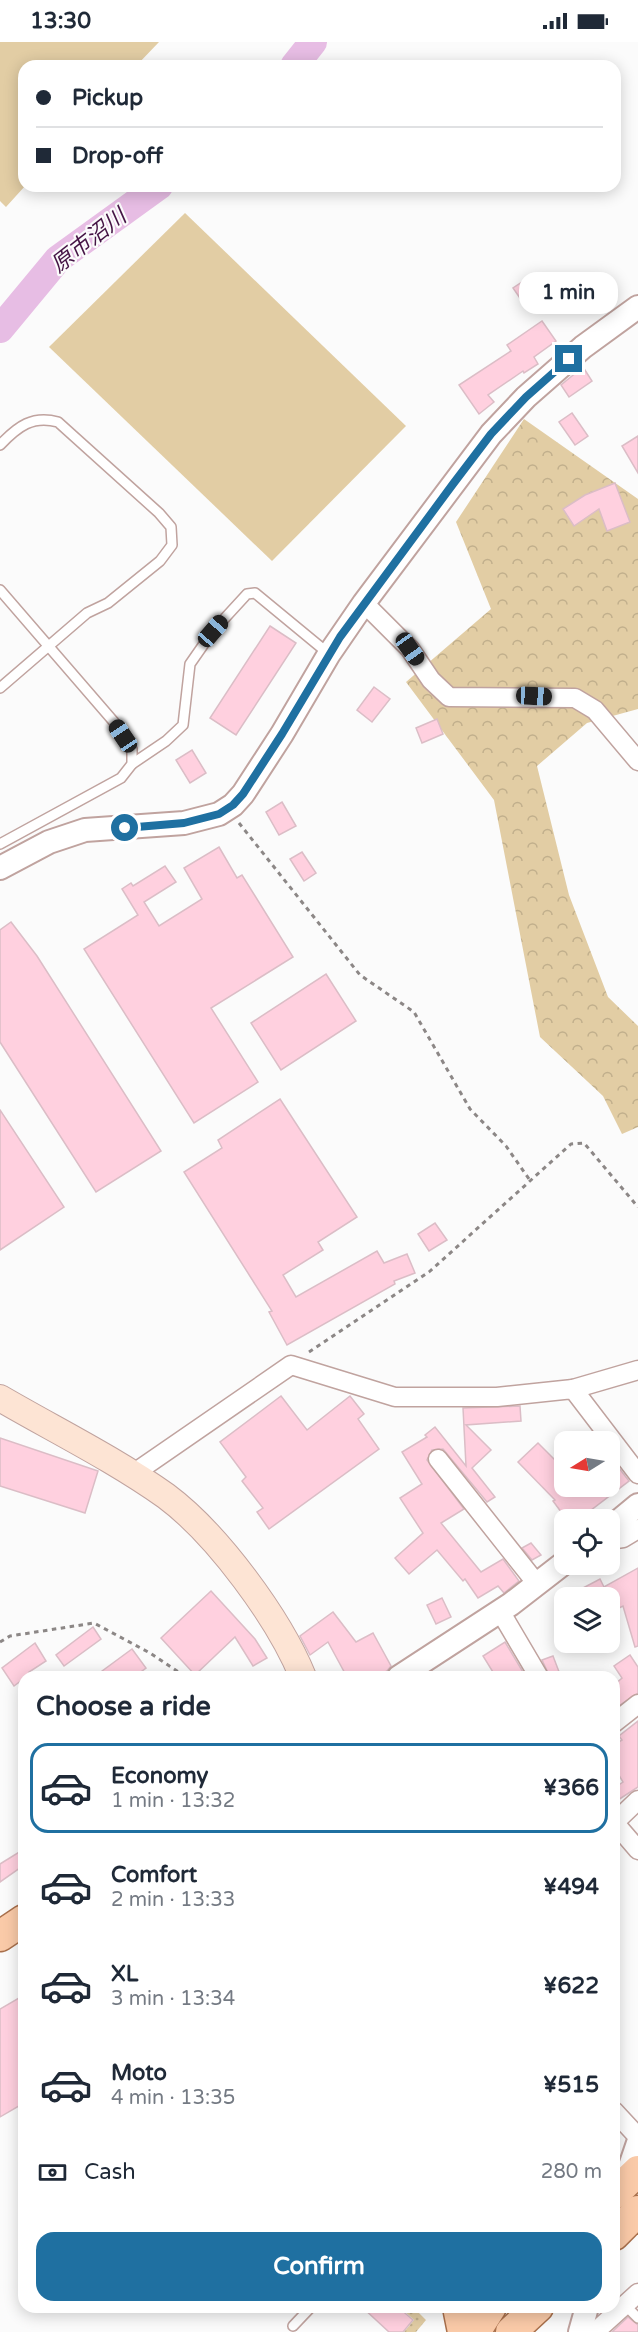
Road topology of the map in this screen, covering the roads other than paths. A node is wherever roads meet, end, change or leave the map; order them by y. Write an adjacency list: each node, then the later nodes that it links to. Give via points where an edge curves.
1 (638, 307): 4 (street, via 583,347 491,434)
2 (0, 444): 5 (lane, via 41,417 58,422 171,527 172,545 160,561)
3 (0, 590): 5 (lane)
4 (364, 603): 6 (street); 8 (street, via 410,649 431,680 449,697 575,698 595,710)
5 (47, 646): 7 (lane); 9 (lane, via 114,722 132,749)
6 (329, 654): 9 (lane, via 255,593 247,594 213,631 190,664 183,725); 11 (street, via 243,794 227,809 184,823 86,830 49,842)
7 (0, 688)
8 (638, 761)
9 (132, 764): 10 (lane, via 121,778)
10 (0, 843)
11 (0, 868)
12 (638, 1370): 13 (street)
13 (573, 1389): 16 (street, via 497,1397 395,1397 291,1365); 17 (street)
14 (0, 1398): 16 (main road)
15 (438, 1459): 23 (street)
16 (133, 1474): 25 (main road, via 198,1523 255,1594)
17 (638, 1474)
18 (638, 1505): 19 (street)
19 (620, 1520)
20 (638, 1529): 21 (street)
21 (620, 1538)
22 (554, 1571): 23 (street)
23 (537, 1584): 24 (street)
24 (500, 1611): 26 (street); 27 (street)
25 (300, 1671)
26 (408, 1671)
27 (535, 1671)
28 (638, 1704): 29 (street)
29 (620, 1718)
30 (638, 1800): 31 (street)
31 (620, 1816)
32 (620, 1829): 33 (street)
33 (638, 1850)
34 (18, 1924): 35 (main road)
35 (0, 1936)
36 (620, 2118): 37 (street)
37 (638, 2137)
38 (638, 2143): 39 (street)
39 (625, 2183)
40 (638, 2211): 41 (main road)
41 (620, 2229)
42 (631, 2299): 49 (lane)
43 (305, 2313): 50 (lane)
44 (459, 2313): 51 (main road)
45 (487, 2313): 52 (main road)
46 (532, 2313): 53 (main road)
47 (585, 2313): 54 (street)
48 (616, 2313): 55 (street)
49 (638, 2318)
50 (292, 2326)
51 (463, 2332)
52 (475, 2332)
53 (512, 2332)
54 (580, 2332)
55 (595, 2332)

